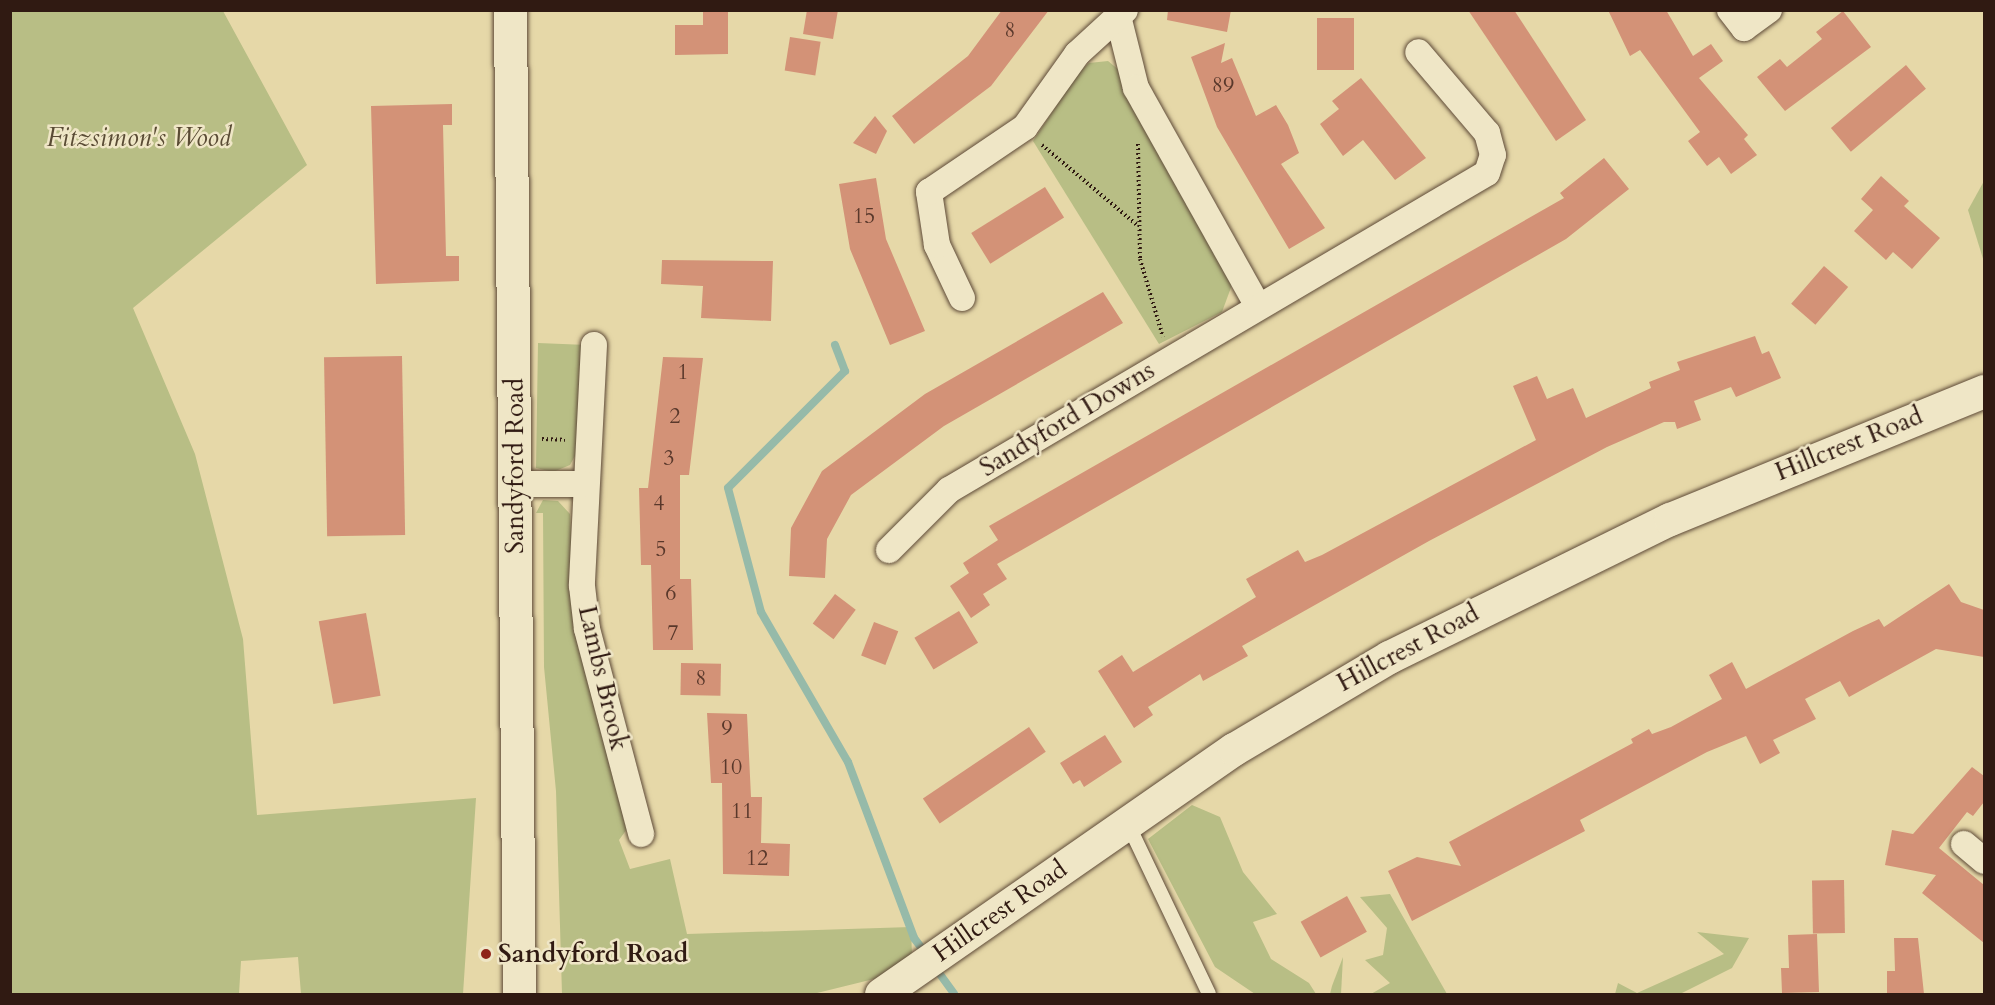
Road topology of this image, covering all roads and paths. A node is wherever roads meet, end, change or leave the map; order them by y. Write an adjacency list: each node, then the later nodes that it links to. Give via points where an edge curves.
1 (510, 10): 16 (street, Sandyford Road)
2 (1730, 10): 3 (street, via 1744,28)
3 (1769, 10)
4 (1122, 15): 6 (street); 7 (street, via 1077,54)
5 (1418, 52): 10 (street, Sandyford Downs, via 1486,133 1493,164 1451,197)
6 (1147, 110): 8 (path, via 1138,130); 10 (street)
7 (1025, 127): 8 (path); 9 (street, via 930,192 937,245)
8 (1138, 225): 12 (path, via 1140,259)
9 (962, 298)
10 (1258, 306): 12 (street, Sandyford Downs)
11 (594, 345): 15 (street, Lambs Brook)
12 (1170, 357): 18 (street, Sandyford Downs, via 949,490)
13 (1984, 391): 19 (street, Hillcrest Road, via 1761,479 1486,605 1316,697)
14 (533, 439): 15 (path)
15 (588, 440): 17 (street, Lambs Brook)
16 (514, 484): 17 (street); 24 (street, Sandyford Road)
17 (583, 484): 20 (street, Lambs Brook, via 587,629)
18 (889, 550)
19 (1127, 822): 23 (street, Hillcrest Road); 25 (lane)
20 (641, 834)
21 (1964, 844): 22 (street)
22 (1984, 861)
23 (894, 986)
24 (519, 994)
25 (1209, 994)

